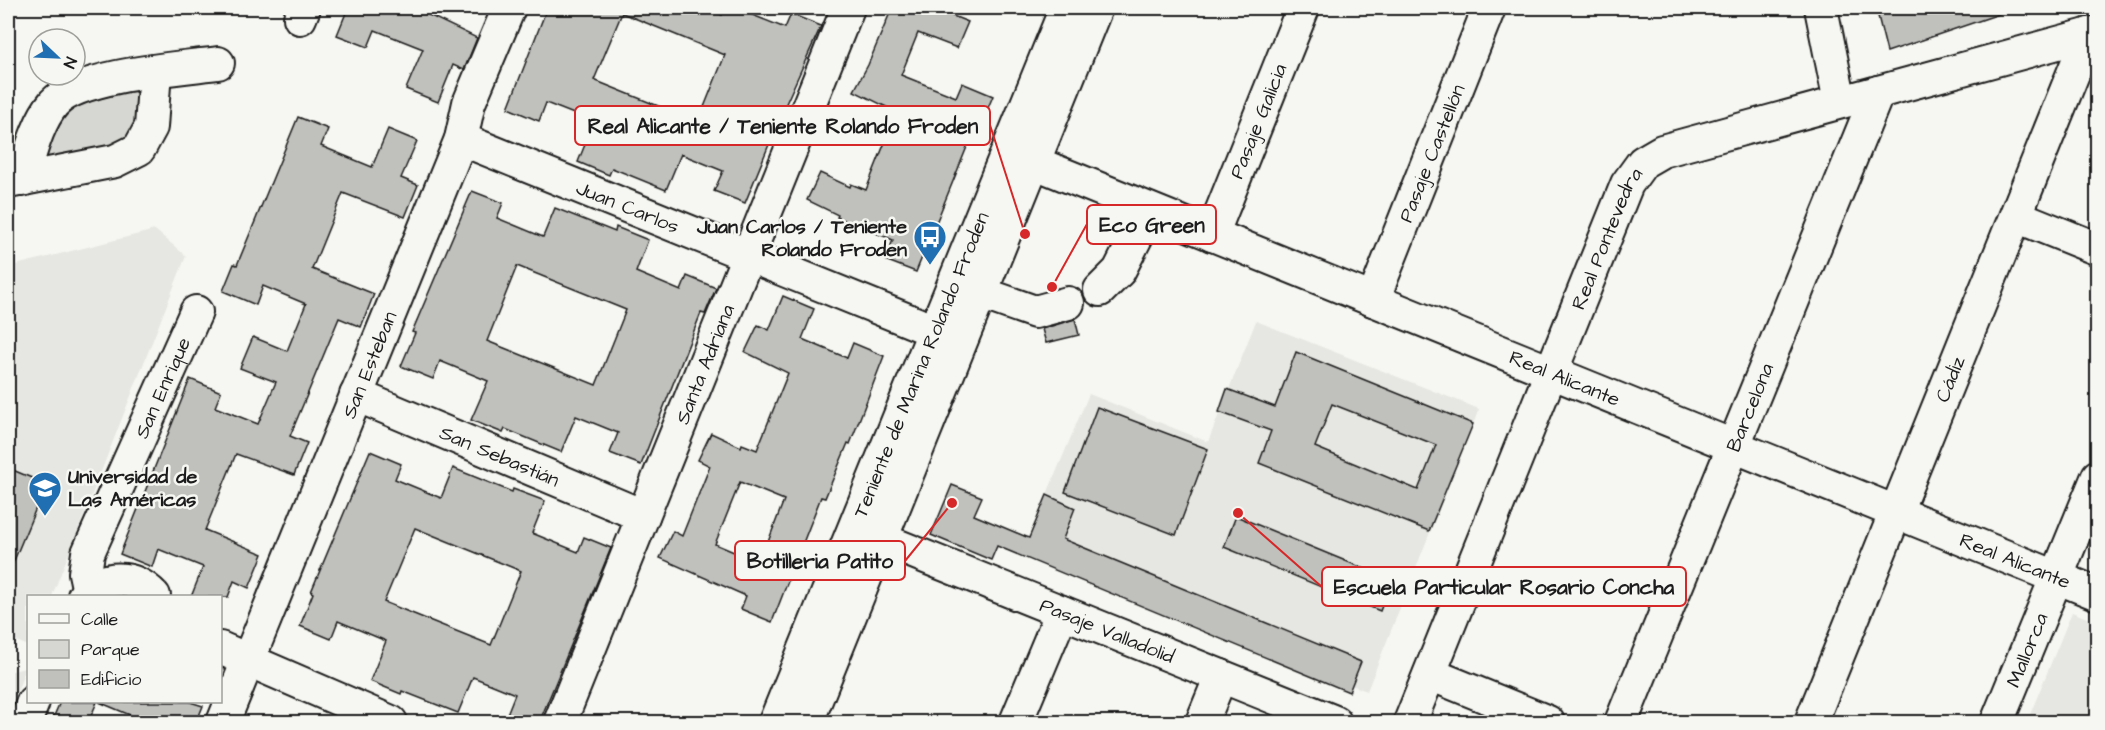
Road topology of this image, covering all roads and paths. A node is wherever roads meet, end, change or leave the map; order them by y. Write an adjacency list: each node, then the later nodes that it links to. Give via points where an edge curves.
1 (509, 8): 13 (street, San Esteban, via 469,103)
2 (848, 8): 20 (street, Santa Adriana)
3 (1066, 8): 26 (street, Teniente de Marina Rolando Froden)
4 (1096, 8): 14 (street, Teniente de Marina Rolando Froden)
5 (1303, 8): 18 (street, Pasaje Galicia)
6 (1489, 8): 23 (street, Pasaje Castellón)
7 (1821, 8): 12 (street)
8 (2093, 33): 11 (street, Real Pontevedra); 17 (street, Cádiz)
9 (218, 63): 10 (street)
10 (155, 71): 15 (street, via 77,87 54,103); 15 (street, via 151,127 139,149 115,161)
11 (1878, 92): 12 (street, Real Pontevedra); 29 (street, Barcelona)
12 (1840, 102): 27 (street, Real Pontevedra, via 1662,151 1643,162 1627,184)
13 (461, 140): 20 (street, Juan Carlos); 28 (street, San Esteban)
14 (1033, 162): 16 (street, Real Alicante); 22 (street, Teniente de Marina Rolando Froden)
15 (15, 181)
16 (1150, 210): 18 (street, Real Alicante); 21 (street, via 1119,271)
17 (2016, 216): 19 (street); 31 (street, Cádiz)
18 (1212, 235): 23 (street, Real Alicante)
19 (2097, 249)
20 (748, 255): 26 (street, Juan Carlos); 32 (street, Santa Adriana)
21 (1100, 290)
22 (981, 293): 24 (street, via 1035,312); 26 (street, Teniente de Marina Rolando Froden)
23 (1373, 300): 27 (street, Real Alicante)
24 (1068, 303)
25 (196, 312): 35 (street, San Enrique, via 88,553)
26 (947, 336): 33 (street, Teniente de Marina Rolando Froden); 47 (street, Teniente de Marina Rolando Froden)
27 (1551, 373): 29 (street, Real Alicante); 40 (street, Real Pontevedra)
28 (356, 395): 32 (street, San Sebastián); 39 (street, San Esteban)
29 (1733, 446): 31 (street, Real Alicante); 54 (street, Barcelona)
30 (2097, 476): 34 (street, Mallorca)
31 (1896, 512): 34 (street, Real Alicante); 55 (street, Cádiz)
32 (643, 516): 46 (street, Santa Adriana)
33 (881, 539): 38 (street, Pasaje Valladolid); 48 (street, Teniente de Marina Rolando Froden)
34 (2056, 577): 36 (street, Real Alicante); 56 (street, Mallorca)
35 (88, 594): 37 (street, via 104,579 120,579 145,586)
36 (2097, 594)
37 (152, 595)
38 (1062, 612): 41 (street, Pasaje Valladolid); 49 (street)
39 (234, 655): 44 (street, San Esteban); 45 (street)
40 (1430, 674): 52 (street, Real Pontevedra); 53 (street)
41 (1221, 676): 50 (street); 51 (street, Pasaje Valladolid)
42 (33, 703): 43 (street)
43 (25, 723)
44 (224, 723)
45 (391, 723)
46 (560, 723)
47 (775, 723)
48 (807, 723)
49 (1016, 723)
50 (1202, 723)
51 (1335, 723)
52 (1410, 723)
53 (1548, 723)
54 (1621, 723)
55 (1811, 723)
56 (1998, 723)

